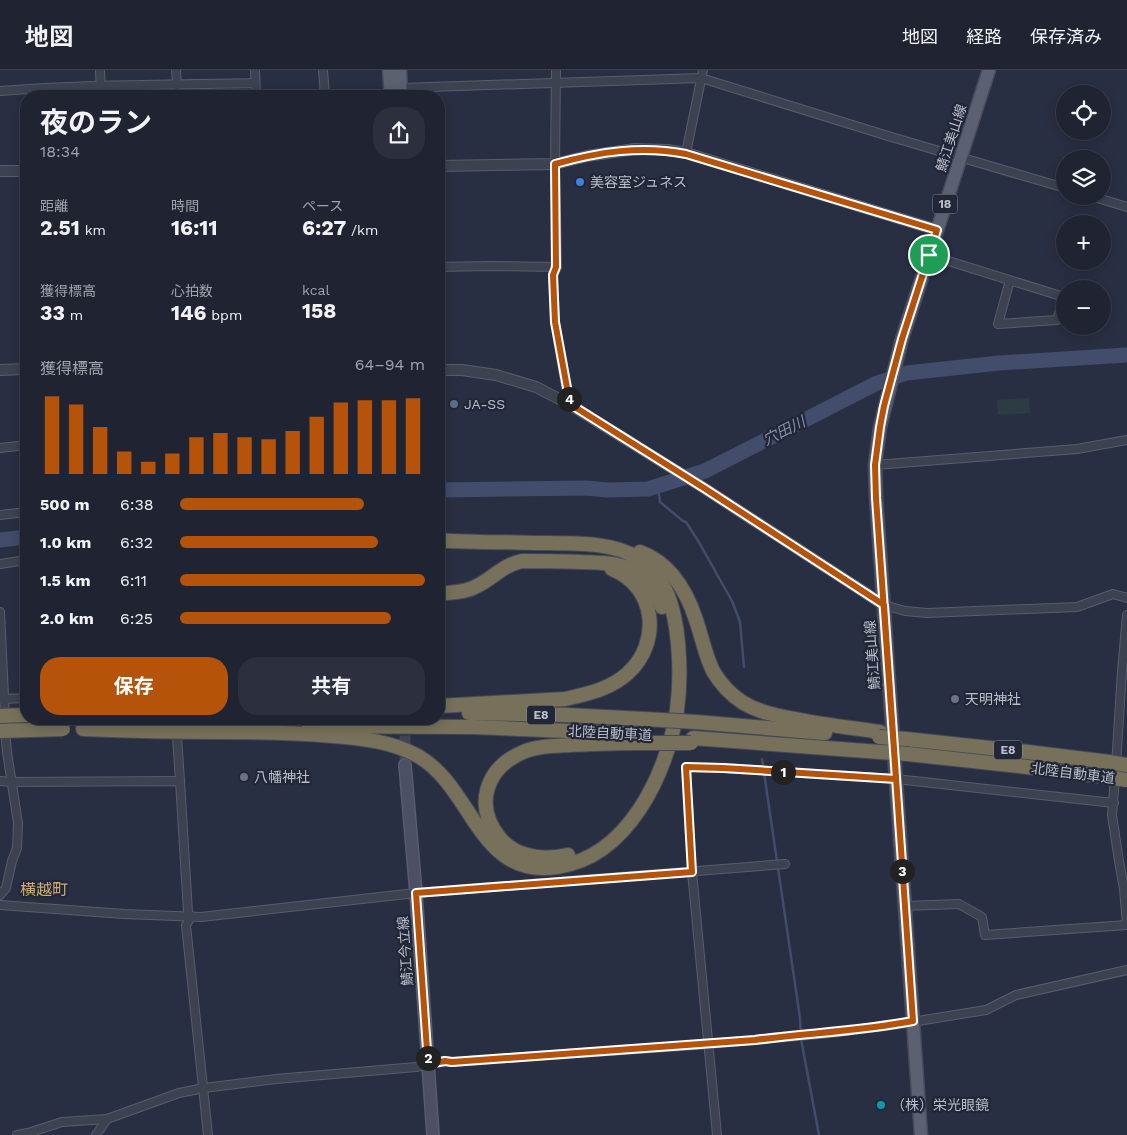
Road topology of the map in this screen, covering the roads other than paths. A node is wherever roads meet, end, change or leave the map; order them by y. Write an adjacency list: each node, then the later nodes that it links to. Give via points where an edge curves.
1 (100, 70): 13 (street)
2 (176, 70): 12 (street)
3 (255, 70): 11 (street)
4 (323, 70): 16 (street)
5 (389, 70): 17 (main road)
6 (400, 70): 18 (main road)
7 (556, 70): 10 (street)
8 (989, 70): 22 (main road, 鯖江美山線 / 18)
9 (702, 74): 10 (street); 21 (street); 22 (street)
10 (556, 82): 19 (street); 23 (street)
11 (255, 83): 12 (street); 15 (street)
12 (177, 84): 13 (street)
13 (100, 85): 14 (street); 20 (street)
14 (100, 90)
15 (256, 90)
16 (325, 90)
17 (396, 90)
18 (398, 90)
19 (445, 90)
20 (0, 91)
21 (686, 154): 23 (street, via 635,149); 30 (street)
22 (960, 157): 27 (street); 30 (main road, 鯖江美山線 / 18)
23 (555, 164): 24 (street); 33 (street)
24 (445, 166)
25 (0, 171): 26 (street)
26 (20, 171)
27 (1056, 185)
28 (1111, 202): 29 (street)
29 (1127, 207)
30 (937, 230): 31 (main road, 鯖江美山線 / 18)
31 (929, 255): 34 (street); 42 (main road, 鯖江美山線 / 18, via 884,406)
32 (445, 267): 33 (street)
33 (556, 267): 38 (street, via 553,275 555,322)
34 (1010, 280): 34 (street, via 1064,297 1057,320 998,324)
35 (0, 370): 36 (street)
36 (20, 370)
37 (445, 370): 38 (street, via 496,375 536,387)
38 (570, 404): 52 (street)
39 (1127, 440): 42 (street, via 1077,449)
40 (20, 446): 41 (street)
41 (0, 448)
42 (875, 465): 52 (main road, 鯖江美山線 / 18)
43 (20, 513): 44 (street)
44 (0, 515)
45 (445, 541): 46 (highway)
46 (588, 544): 62 (highway, via 628,553 656,574 670,599 679,663 675,721 660,770 630,823 602,850 588,858 543,868 510,860 489,843 444,777 410,752 387,744 279,732); 64 (highway, via 633,549 666,568 689,602 714,672 721,683 743,702 781,716)
47 (20, 561): 49 (street)
48 (586, 562): 50 (highway, via 512,563 476,587); 58 (highway, via 616,570 636,585 643,595 650,628 648,640 637,664 628,674 602,690 565,699); 66 (highway, via 617,564 638,572 648,580 661,604 666,617 671,678 659,746 644,782 622,818 584,849 556,858 533,857 513,850 494,830 486,810 487,788 500,766 510,758 558,745)
49 (0, 564)
50 (445, 593)
51 (1127, 598): 52 (street, via 1113,594 1077,607 927,613)
52 (884, 605): 69 (main road, 鯖江美山線 / 18)
53 (0, 612): 57 (street)
54 (1127, 615): 55 (street)
55 (1125, 666): 74 (street)
56 (20, 698): 57 (street)
57 (3, 699): 73 (street)
58 (445, 706)
59 (445, 712): 64 (highway, 北陸自動車道 / E8, bridge, via 567,715)
60 (20, 715): 61 (highway, bridge)
61 (0, 716)
62 (83, 728): 63 (highway, 北陸自動車道 / E8, bridge); 66 (highway, 北陸自動車道 / E8, via 483,728)
63 (0, 731)
64 (879, 734): 68 (highway, 北陸自動車道 / E8, bridge, via 990,745)
65 (177, 736): 72 (street)
66 (639, 739): 71 (highway, 北陸自動車道 / E8, bridge, via 768,743 908,754)
67 (405, 765): 77 (main road, 鯖江今立線)
68 (1127, 765)
69 (896, 779): 74 (street); 76 (street, via 686,767); 80 (main road, 鯖江美山線 / 18)
70 (0, 780): 73 (street)
71 (1127, 780)
72 (180, 781): 73 (street); 81 (street, via 188,912)
73 (11, 782): 78 (street, via 18,823 17,848 6,888)
74 (1114, 803): 82 (street, via 1112,815)
75 (785, 864): 76 (street)
76 (692, 872): 77 (street); 85 (street)
77 (416, 893): 81 (street); 86 (main road, 鯖江今立線)
78 (0, 895)
79 (0, 905): 81 (street)
80 (905, 906): 82 (street, via 959,904 982,917 985,935); 84 (main road, 鯖江美山線 / 18)
81 (191, 917): 87 (street, via 186,924)
82 (1127, 925)
83 (1127, 970): 84 (street, via 1016,995 986,1010)
84 (913, 1021): 85 (street, via 830,1033); 94 (main road, 鯖江美山線 / 18)
85 (709, 1044): 86 (street); 93 (street)
86 (428, 1064): 87 (street); 92 (main road, 鯖江今立線)
87 (204, 1088): 88 (street, via 179,1092); 91 (street)
88 (107, 1119): 89 (street, via 62,1122); 90 (street)
89 (17, 1135)
90 (96, 1135)
91 (208, 1135)
92 (433, 1135)
93 (717, 1135)
94 (921, 1135)

